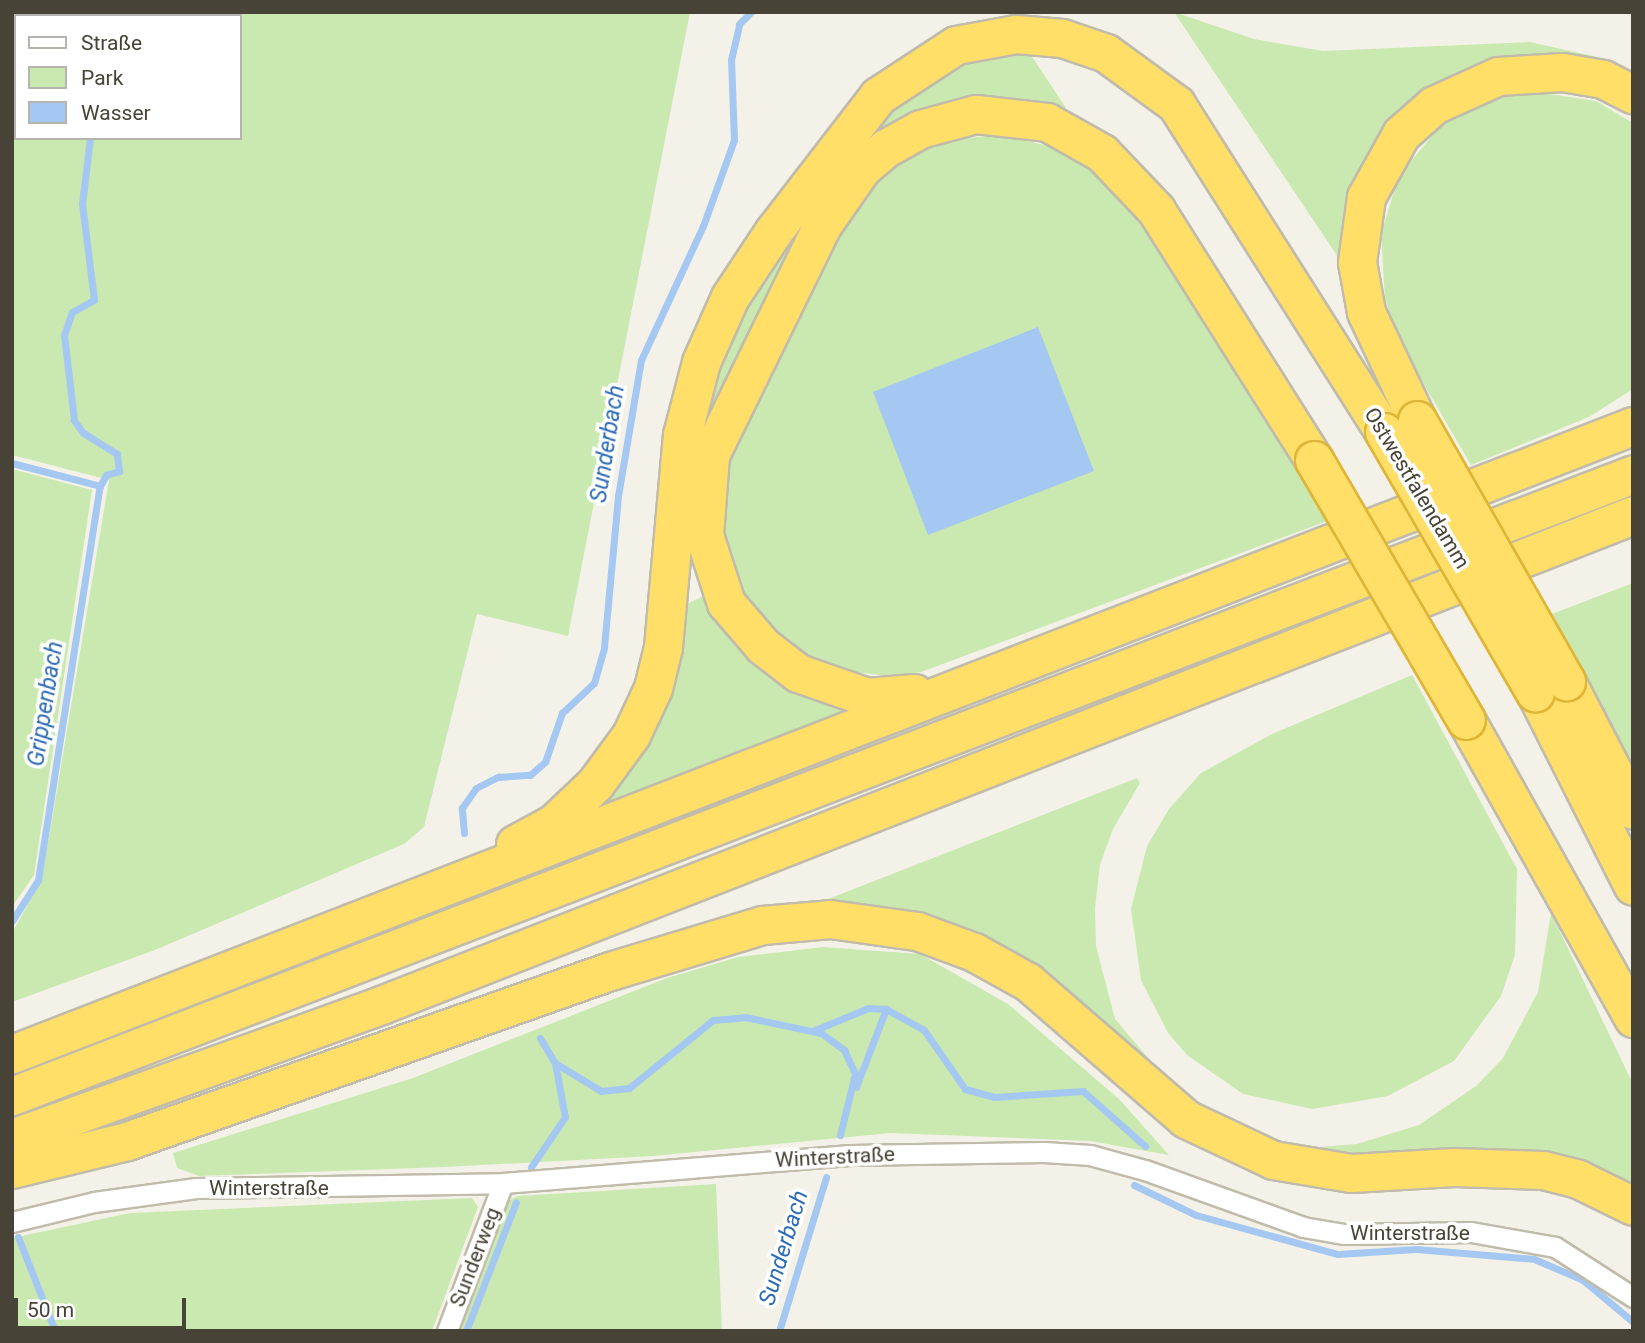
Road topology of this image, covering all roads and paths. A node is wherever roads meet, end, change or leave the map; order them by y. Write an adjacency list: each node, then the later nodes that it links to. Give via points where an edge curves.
1 (1633, 94): 2 (highway, via 1603,79 1562,72 1497,76 1434,104 1401,134 1366,197 1357,262 1366,312)
2 (1400, 426): 7 (highway, bridge); 10 (highway, Ostwestfalendamm, via 1176,104 1106,53 1062,38 1016,34 956,45 878,96 772,232 730,297 701,362 682,435 663,647 653,688 631,735 595,784 554,822)
3 (1631, 426): 6 (highway)
4 (1633, 474): 13 (highway)
5 (1633, 515): 14 (highway, via 381,1006)
6 (990, 676): 10 (highway, via 557,847); 11 (highway, bridge, via 867,697 797,673 734,612 714,573 704,535 710,455 842,193 886,148 920,129 976,114 1047,122 1102,153 1156,210 1314,460)
7 (1550, 687): 8 (highway); 9 (highway)
8 (1633, 810)
9 (1633, 886)
10 (434, 888): 12 (highway)
11 (1633, 1018)
12 (12, 1054)
13 (12, 1096)
14 (12, 1138)
15 (12, 1169): 17 (highway, via 127,1140 698,944 762,925 830,919 917,931 974,952 1028,982 1185,1119 1246,1149 1312,1169 1351,1173 1454,1167 1543,1170 1578,1179)
16 (503, 1183): 18 (street, Winterstraße, via 196,1188 93,1202); 19 (street, Winterstraße, via 850,1155 1090,1155 1303,1227 1345,1234 1471,1232 1555,1247); 20 (street, Sunderweg)
17 (1633, 1206)
18 (12, 1222)
19 (1633, 1297)
20 (447, 1331)

